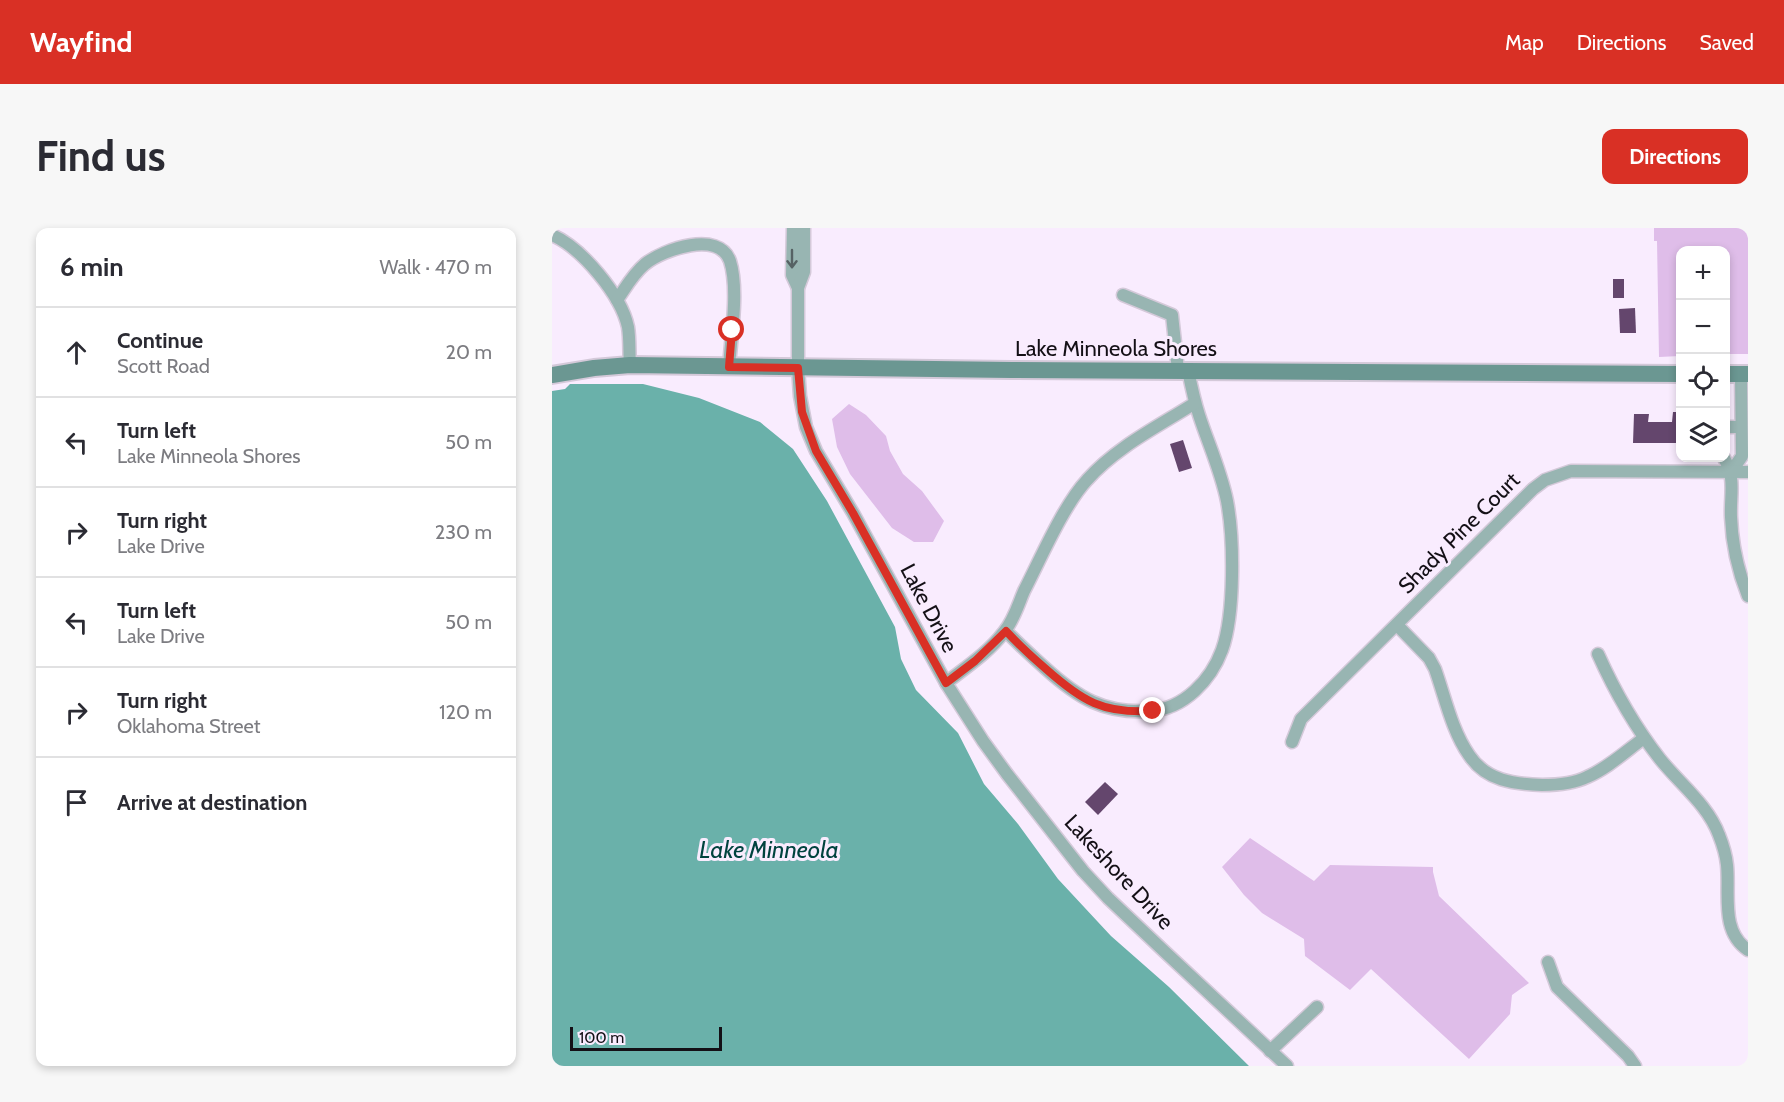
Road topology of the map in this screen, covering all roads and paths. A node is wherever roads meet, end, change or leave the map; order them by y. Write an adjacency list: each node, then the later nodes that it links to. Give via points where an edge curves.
1 (792, 228): 4 (street, one-way to 4, via 792,275)
2 (804, 228): 4 (street, via 804,272)
3 (552, 235): 6 (street, via 582,258)
4 (798, 288): 9 (street, Lake Drive)
5 (1123, 295): 10 (street, via 1172,315)
6 (617, 300): 7 (street, via 628,327); 8 (street, via 633,275 659,254 710,244 724,251 734,274)
7 (630, 365): 8 (main road, Lake Minneola Shores); 13 (main road, Lake Minneola Shores)
8 (729, 367): 9 (main road, Lake Minneola Shores)
9 (798, 368): 10 (main road, Lake Minneola Shores); 24 (street, Lake Drive, via 802,412 816,451)
10 (1183, 370): 11 (main road, Lake Minneola Shores); 14 (street)
11 (1676, 374)
12 (1738, 374): 16 (street)
13 (552, 375)
14 (1196, 403): 22 (street, Lake Drive, via 1137,440 1087,480 1051,539); 22 (street, via 1223,486 1231,541 1231,590 1222,649 1196,690 1175,705 1153,711 1098,705 1070,690)
15 (1730, 427): 16 (street)
16 (1741, 427): 18 (street, via 1742,456)
17 (1726, 462): 18 (street)
18 (1731, 472): 19 (street, Shady Pine Court); 20 (street, via 1733,542); 21 (street, Shady Pine Court, via 1571,471 1551,477 1533,489)
19 (1748, 472)
20 (1748, 596)
21 (1397, 624): 25 (street, via 1435,669 1470,758 1497,778 1519,784 1578,781); 26 (street, Shady Pine Court, via 1301,719)
22 (1006, 631): 24 (street, Lake Drive)
23 (1598, 654): 25 (street)
24 (946, 683): 30 (street, Lakeshore Drive, via 1007,774 1083,870)
25 (1644, 738): 27 (street, via 1718,831 1727,863 1728,918 1736,939)
26 (1292, 742)
27 (1748, 950)
28 (1548, 962): 32 (street, via 1557,987)
29 (1317, 1007): 30 (street)
30 (1270, 1051): 31 (street, Lakeshore Drive)
31 (1287, 1066)
32 (1635, 1066)

